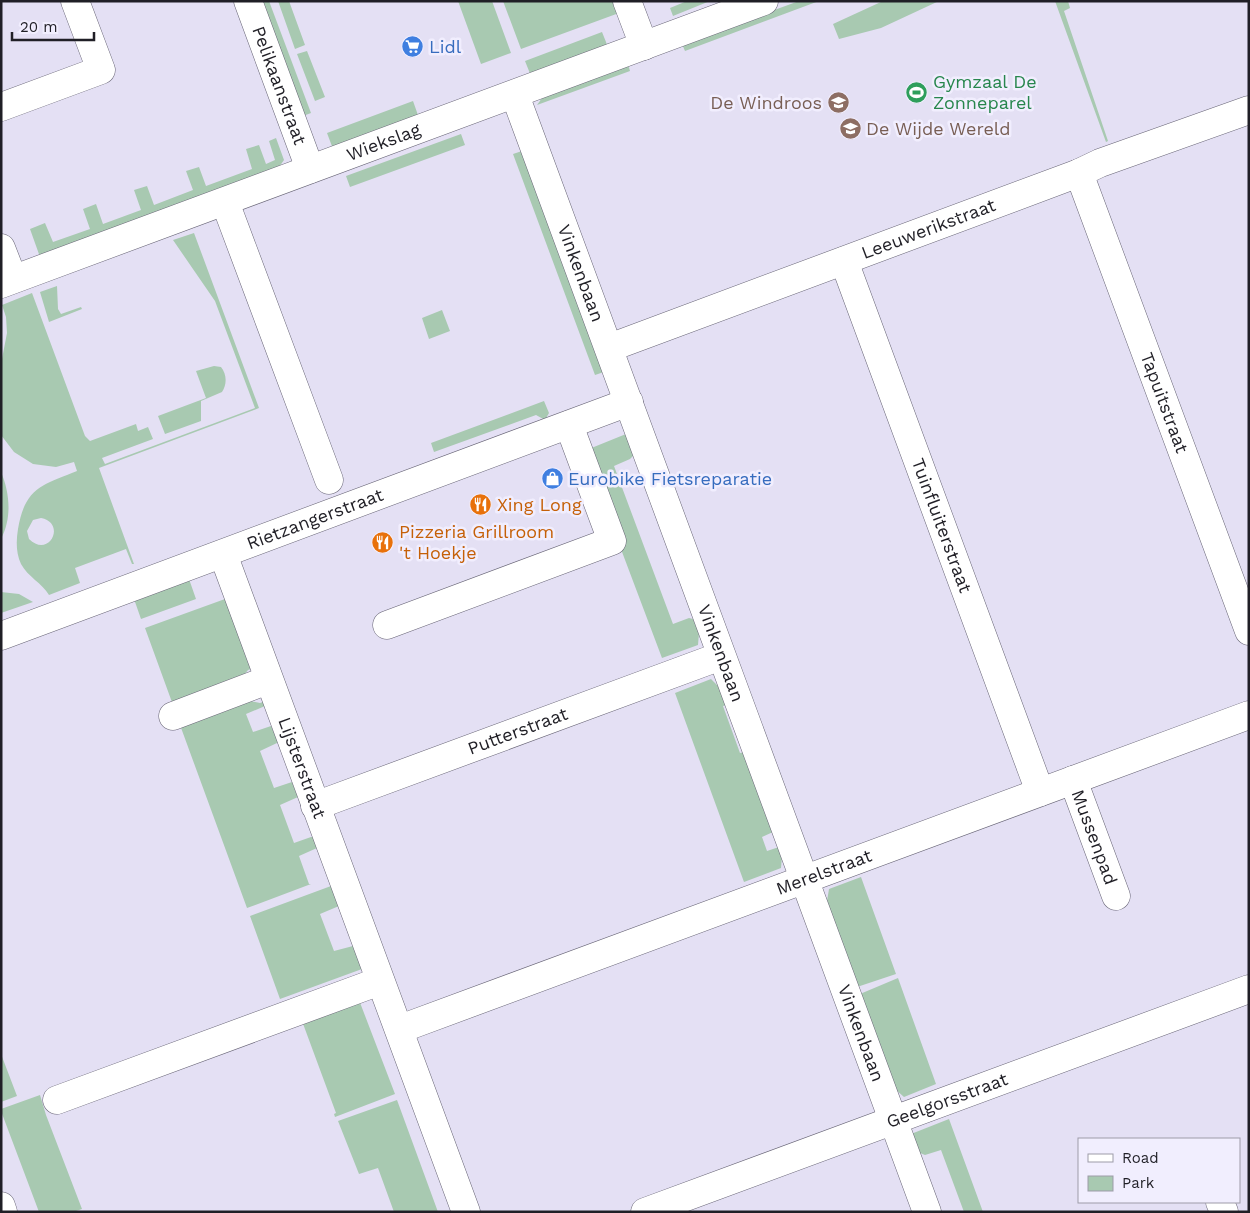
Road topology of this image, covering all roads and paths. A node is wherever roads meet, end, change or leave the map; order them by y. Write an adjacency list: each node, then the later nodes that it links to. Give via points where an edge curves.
1 (75, 1): 7 (street, via 101,70)
2 (248, 1): 9 (street, Pelikaanstraat)
3 (627, 1): 5 (street)
4 (764, 1): 5 (street, Wiekslag)
5 (644, 46): 6 (street, Wiekslag)
6 (515, 95): 9 (street, Wiekslag); 15 (street, Vinkenbaan)
7 (1, 107)
8 (1249, 110): 10 (street, Leeuwerikstraat)
9 (310, 169): 11 (street, Wiekslag)
10 (1079, 173): 13 (street, Leeuwerikstraat); 21 (street, Tapuitstraat)
11 (225, 202): 14 (street, Wiekslag); 18 (street, Rietzangerstraat)
12 (1, 248): 14 (street)
13 (844, 261): 15 (street, Leeuwerikstraat); 28 (street, Tuinfluiterstraat)
14 (7, 281)
15 (609, 348): 16 (street, Vinkenbaan)
16 (628, 402): 17 (street, Rietzangerstraat); 23 (street, Vinkenbaan)
17 (569, 426): 19 (street, Rietzangerstraat); 20 (street, via 612,541)
18 (329, 480)
19 (223, 554): 22 (street, Rietzangerstraat); 24 (street, Lijsterstraat)
20 (387, 625)
21 (1249, 631)
22 (1, 636)
23 (721, 656): 29 (street, Putterstraat); 30 (street, Vinkenbaan)
24 (268, 680): 26 (street); 29 (street, Lijsterstraat)
25 (1249, 715): 27 (street, Merelstraat)
26 (173, 716)
27 (1072, 780): 28 (street, Merelstraat); 31 (street, Mussenpad)
28 (1040, 792): 30 (street, Merelstraat)
29 (316, 806): 32 (street, Lijsterstraat)
30 (805, 879): 34 (street, Merelstraat); 36 (street, Vinkenbaan)
31 (1116, 896)
32 (380, 981): 34 (street, Lijsterstraat); 35 (street)
33 (1249, 988): 36 (street, Geelgorsstraat)
34 (400, 1029): 39 (street, Lijsterstraat)
35 (57, 1100)
36 (893, 1120): 40 (street, Geelgorsstraat); 41 (street, Vinkenbaan)
37 (1, 1206): 38 (street)
38 (3, 1212)
39 (466, 1212)
40 (645, 1212)
41 (927, 1212)

